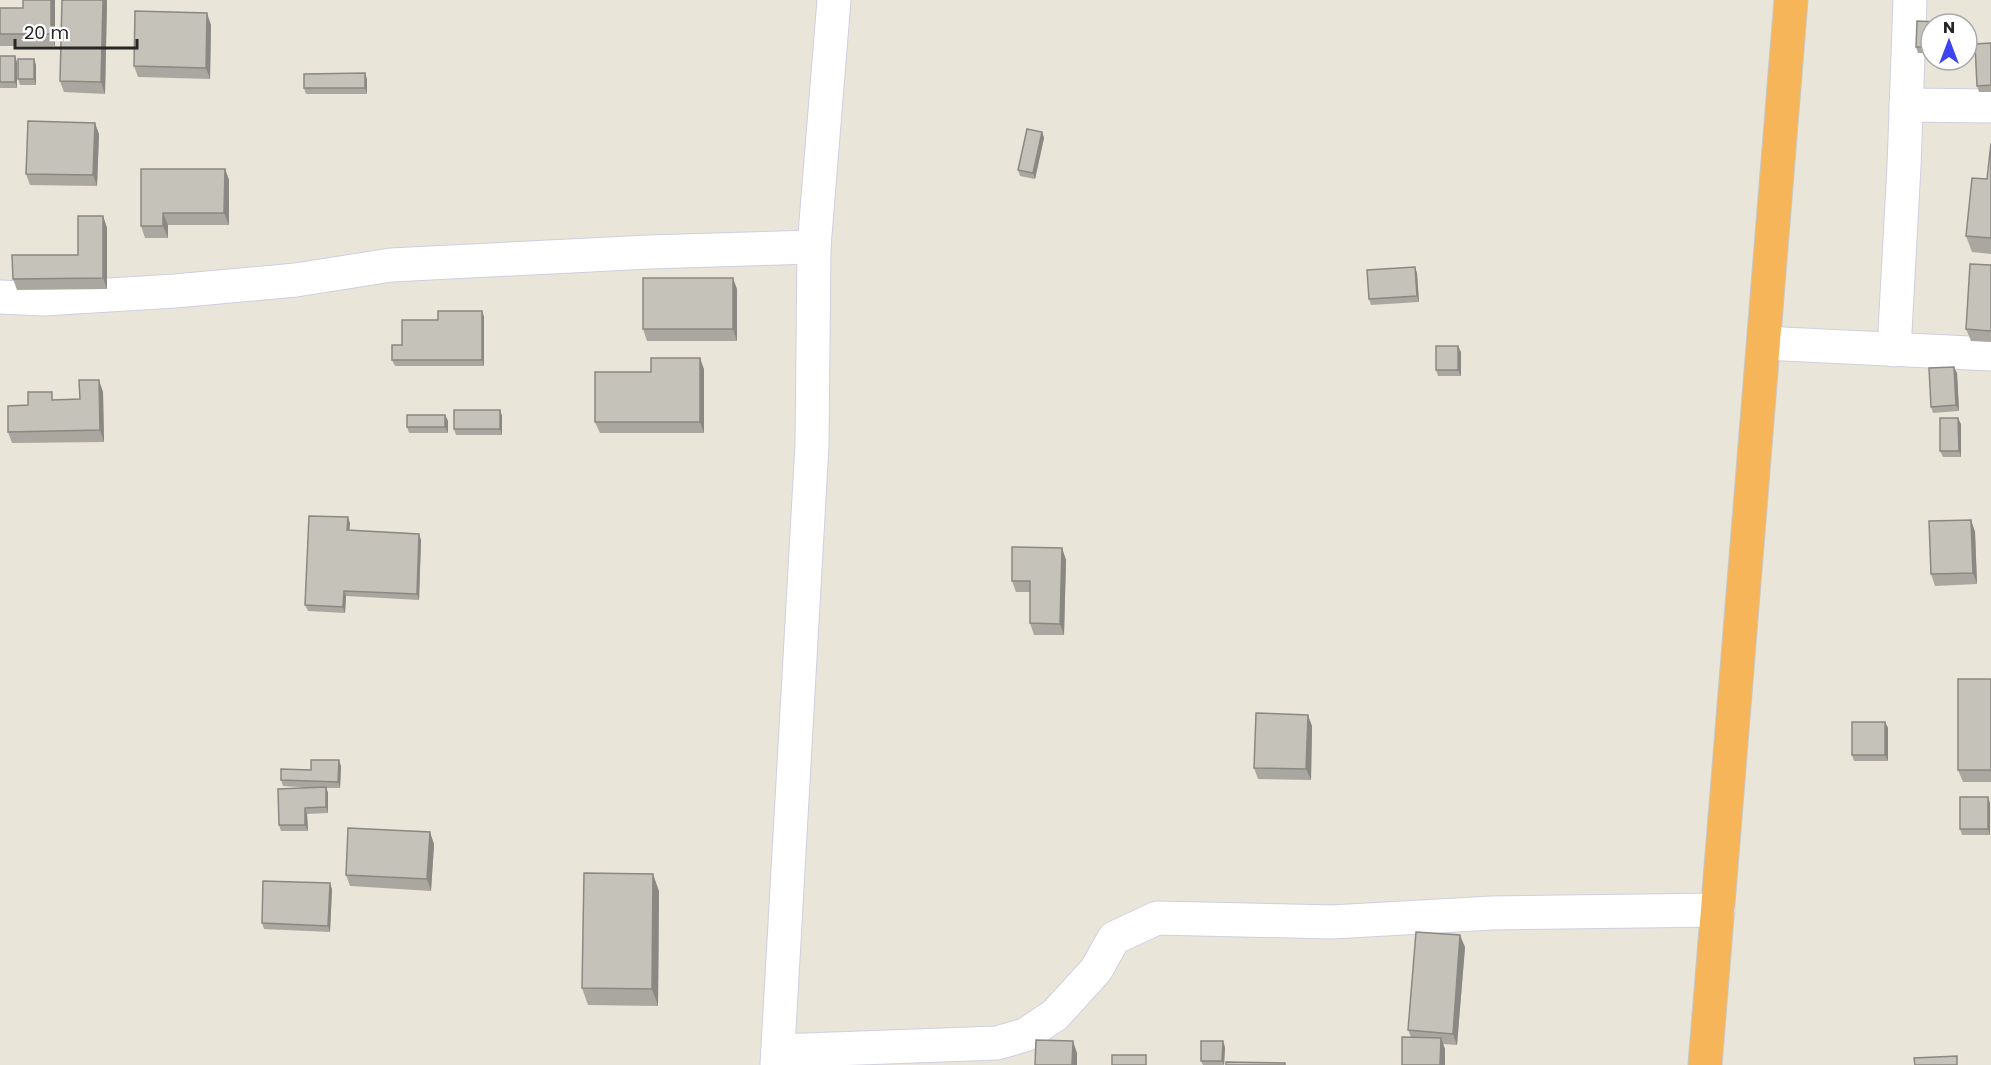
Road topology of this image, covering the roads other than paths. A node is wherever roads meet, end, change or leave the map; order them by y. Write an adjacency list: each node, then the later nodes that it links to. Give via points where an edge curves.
1 (834, 0): 6 (street)
2 (1791, 0): 8 (highway)
3 (1910, 0): 4 (street)
4 (1906, 105): 5 (street); 9 (street)
5 (1991, 106)
6 (814, 247): 7 (street, via 391,265 296,280 175,291 43,299); 12 (street, via 812,445)
7 (0, 297)
8 (1764, 343): 9 (street); 11 (highway)
9 (1894, 350): 10 (street)
10 (1991, 354)
11 (1718, 909): 12 (street, via 1492,913 1332,922 1156,918 1114,938 1096,970 1055,1015 1025,1035 997,1043); 13 (highway)
12 (777, 1058)
13 (1705, 1065)

